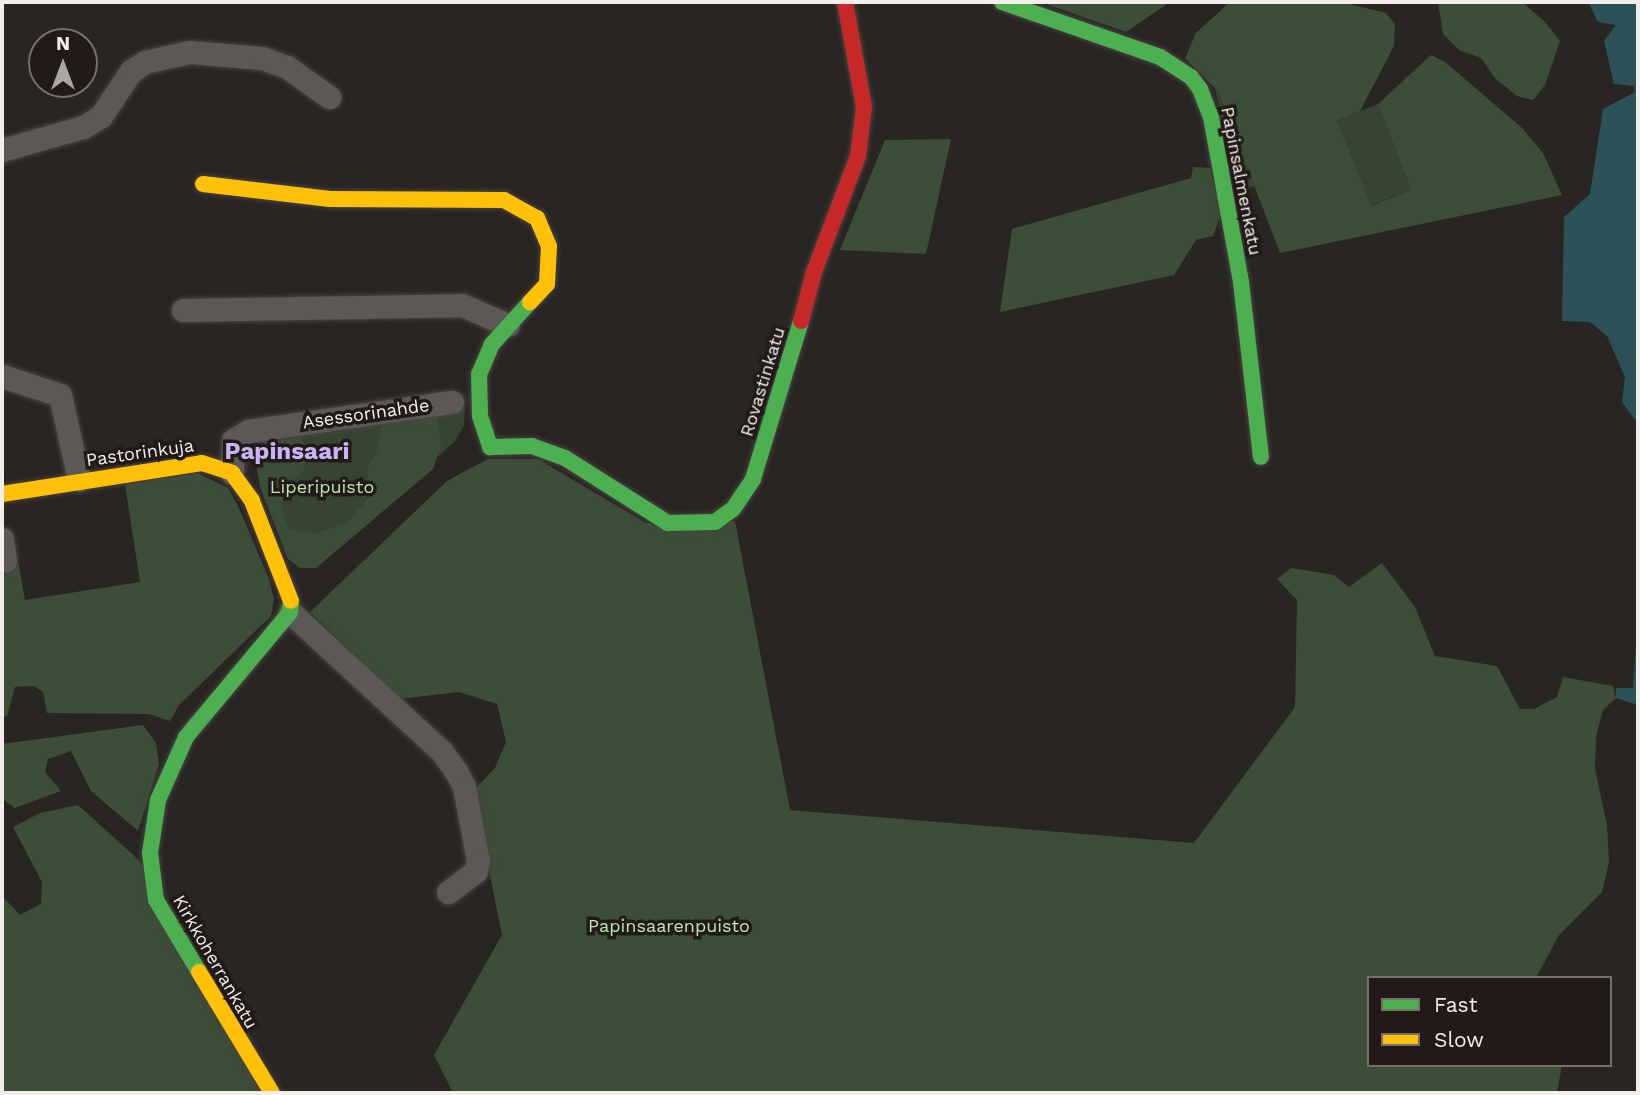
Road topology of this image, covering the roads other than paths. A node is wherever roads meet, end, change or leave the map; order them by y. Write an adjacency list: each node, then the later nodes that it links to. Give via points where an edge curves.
1 (845, 2): 7 (street, Rovastinkatu, via 865,128 814,272 765,443 741,500 715,522 668,523 565,457 532,446 490,447 480,416 480,374 492,344)
2 (1002, 2): 10 (street, Papinsalmenkatu, via 1160,57 1191,77 1200,89 1211,117 1241,282)
3 (329, 97): 4 (street, via 287,67 262,58 189,52 145,62 131,71 101,117 83,127)
4 (2, 150)
5 (204, 184): 7 (street, via 330,199 504,200 537,218 551,263 542,292)
6 (183, 310): 7 (street, via 462,305)
7 (508, 325)
8 (2, 376): 12 (street, via 61,395)
9 (452, 402): 11 (street, Asessorinahde, via 248,431 233,440)
10 (1261, 457)
11 (232, 473): 12 (street, Pastorinkuja, via 202,463); 14 (street, via 252,501)
12 (79, 480): 13 (street, Pastorinkuja)
13 (2, 494)
14 (290, 602): 15 (street, via 456,771 464,787 478,861 476,871); 16 (street, Kirkkoherrankatu, via 186,737 158,800 150,843 156,900)
15 (448, 892)
16 (272, 1093)

